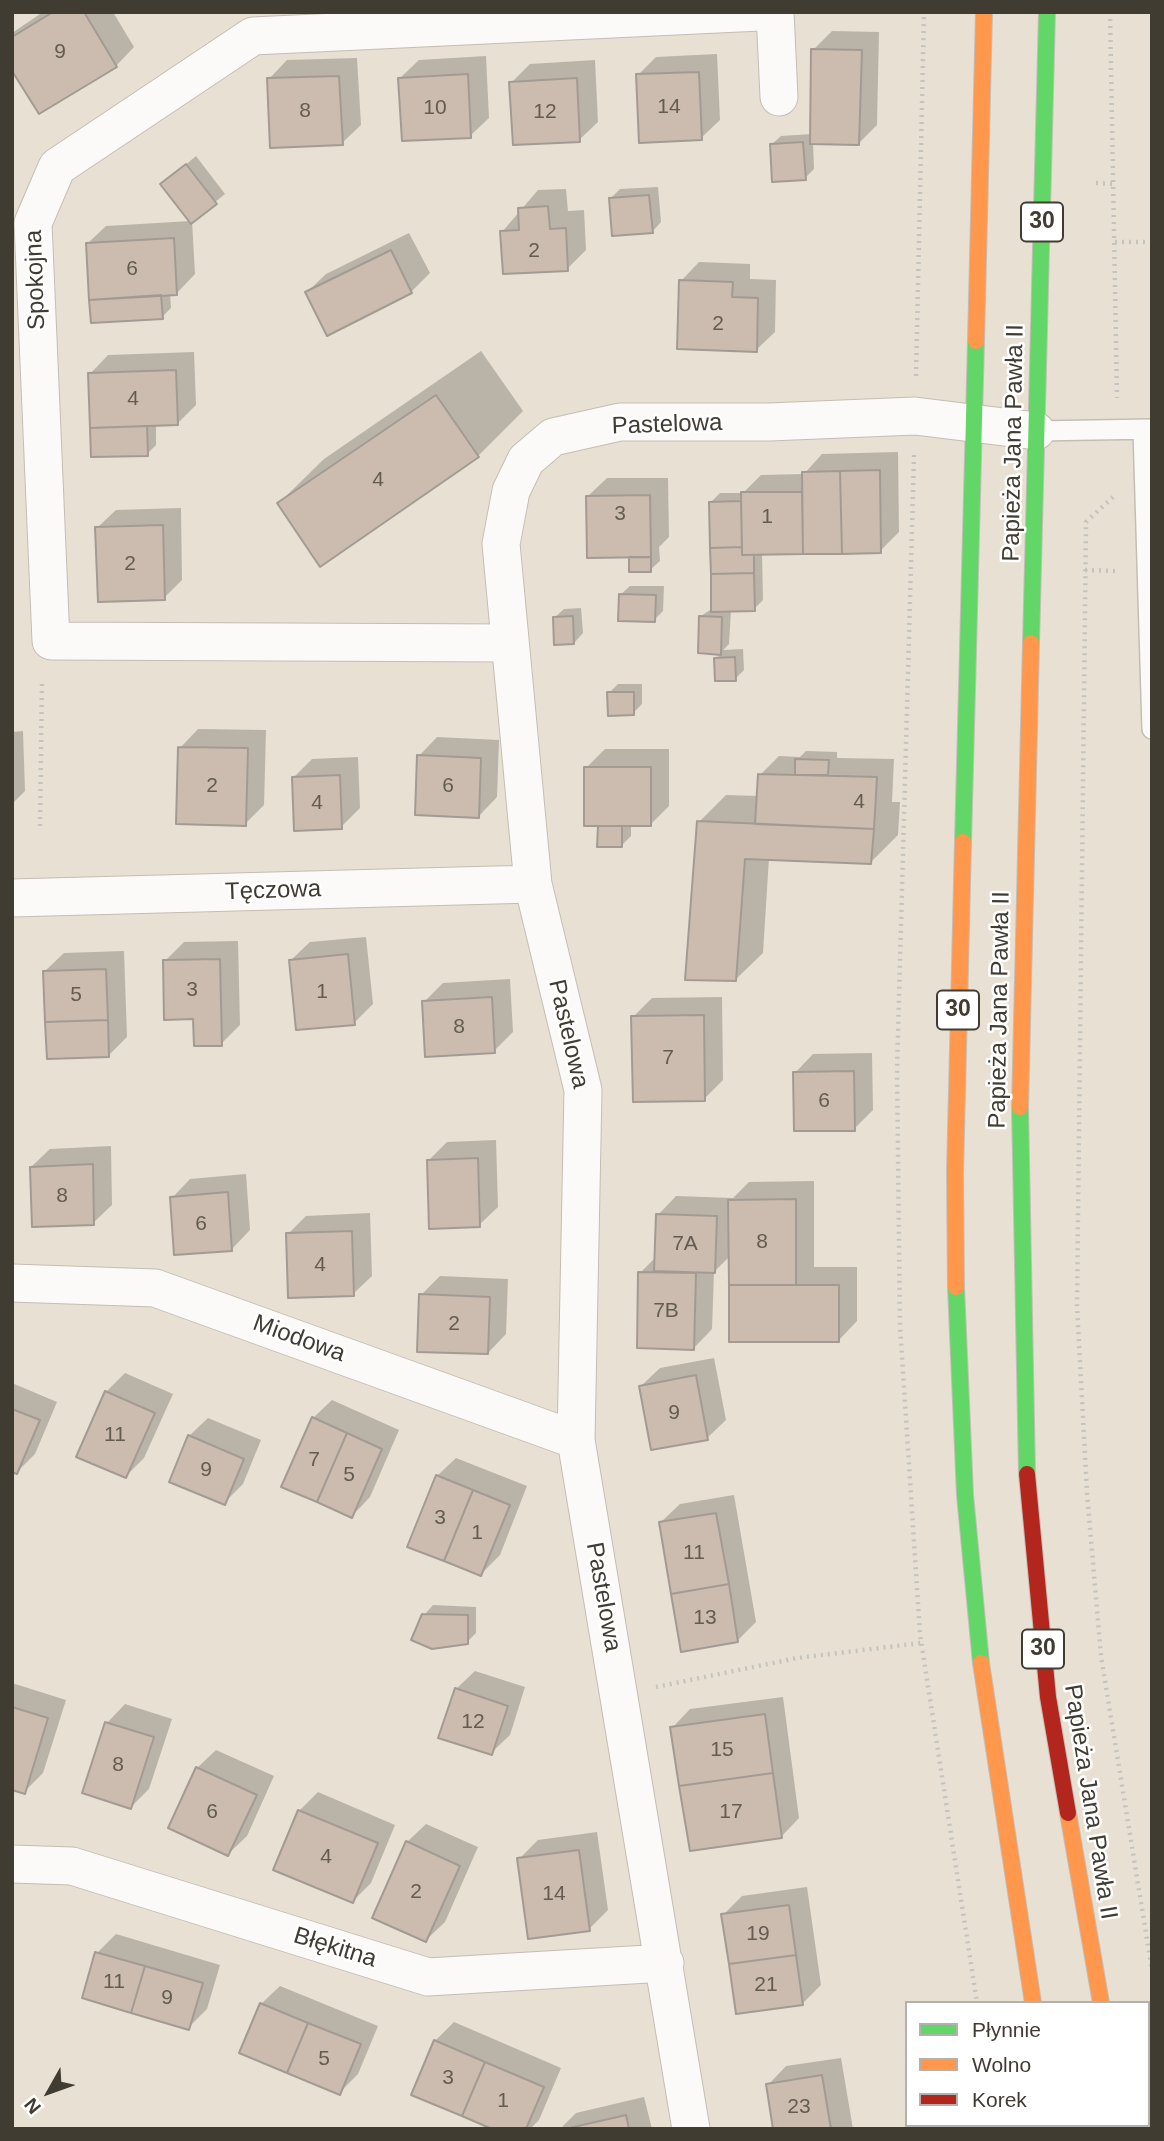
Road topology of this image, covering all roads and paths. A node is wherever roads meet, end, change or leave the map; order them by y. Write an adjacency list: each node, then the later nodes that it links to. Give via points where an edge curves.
1 (760, 12): 17 (street, Spokojna, via 253,36 57,167 33,223)
2 (775, 12): 7 (street)
3 (924, 12): 12 (path)
4 (984, 12): 13 (main road, Papieża Jana Pawła II / 30)
5 (1047, 12): 16 (main road, Papieża Jana Pawła II / 30)
6 (1110, 12): 9 (path)
7 (779, 97)
8 (1096, 183): 9 (path)
9 (1114, 184): 10 (path)
10 (1115, 242): 11 (path); 15 (path)
11 (1152, 242)
12 (915, 416): 13 (street, Pastelowa); 18 (street, Pastelowa, via 620,422 553,437 526,460 511,491 501,544)
13 (974, 425): 16 (street, Pastelowa); 30 (main road, Papieża Jana Pawła II / 30, via 955,1159 956,1320 975,1608)
14 (1147, 429): 15 (lane); 19 (lane)
15 (1117, 431): 16 (lane); 29 (path, via 1115,495 1086,522 1077,1306 1101,1656)
16 (1036, 432): 31 (main road, Papieża Jana Pawła II / 30, via 1019,1136 1026,1458 1048,1697)
17 (51, 641): 18 (street); 20 (path, via 41,684)
18 (509, 643): 21 (street, Pastelowa)
19 (1152, 729)
20 (40, 826)
21 (533, 884): 22 (street, Tęczowa); 24 (street, Pastelowa, via 583,1090)
22 (12, 898)
23 (12, 1283): 24 (street, Miodowa, via 155,1288)
24 (576, 1440): 28 (street, Pastelowa)
25 (921, 1643): 26 (path, via 797,1658)
26 (646, 1689)
27 (12, 1864): 28 (street, Błękitna, via 72,1866 428,1977)
28 (665, 1963): 32 (street, Pastelowa)
29 (1152, 1970)
30 (1034, 2001)
31 (1101, 2001)
32 (691, 2129)

